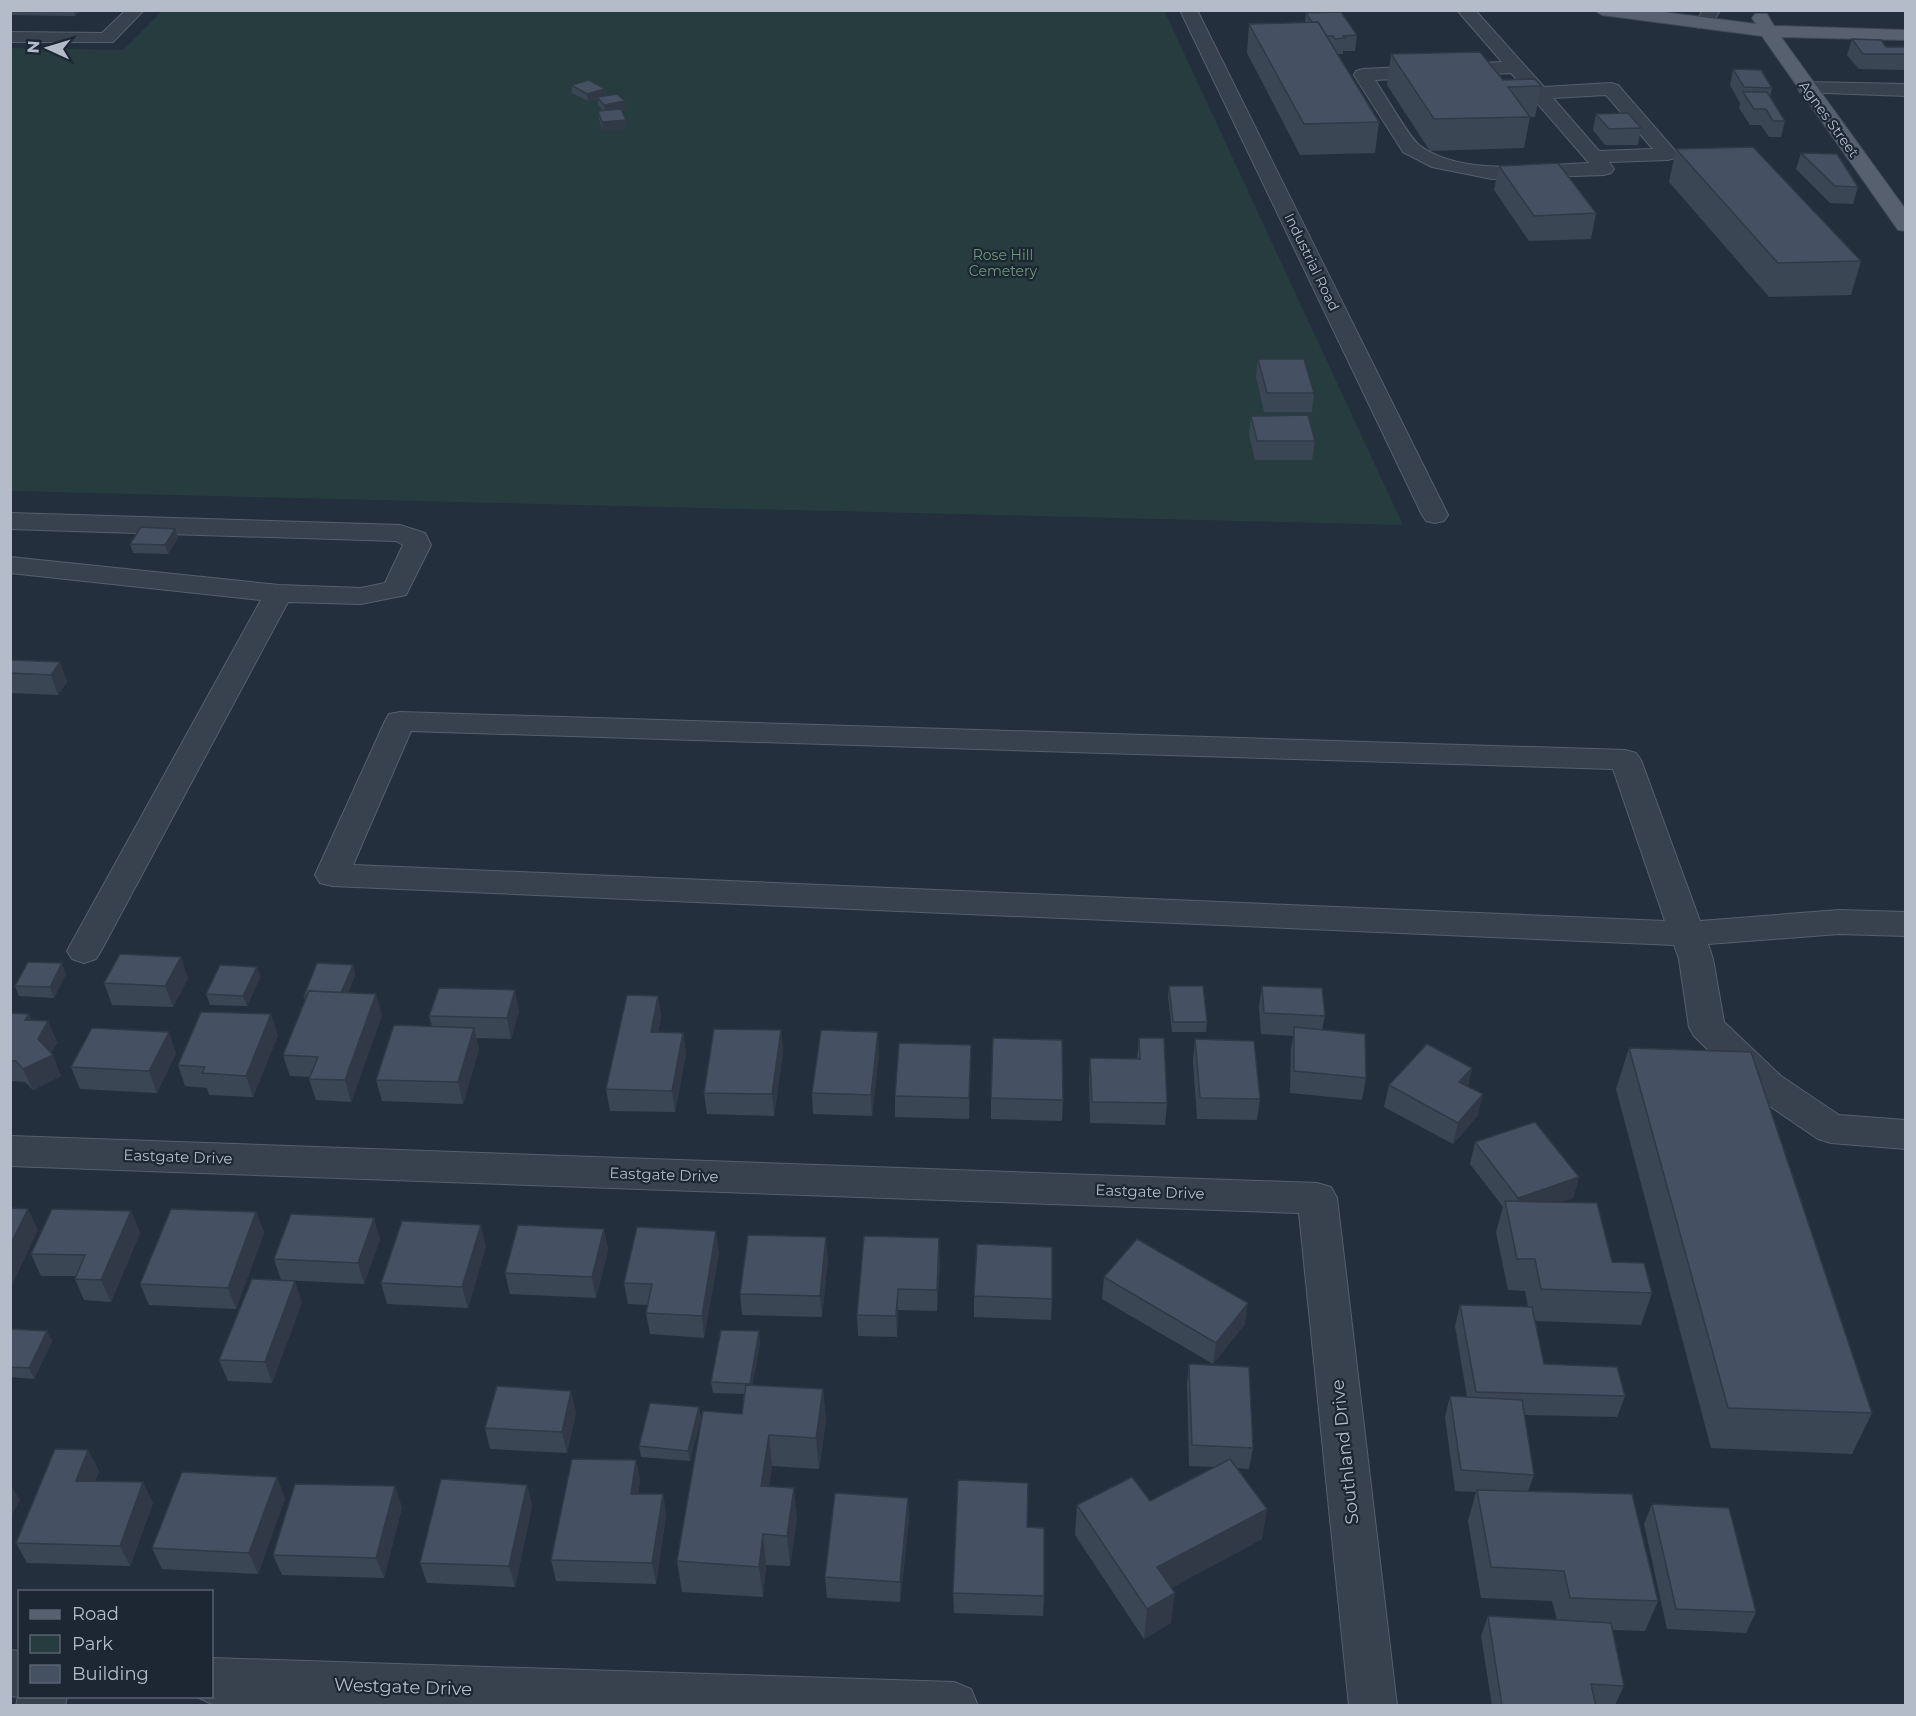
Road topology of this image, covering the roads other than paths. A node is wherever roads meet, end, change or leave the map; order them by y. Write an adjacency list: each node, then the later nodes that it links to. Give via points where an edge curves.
1 (136, 10): 10 (street, via 107,38)
2 (1188, 10): 17 (street, Industrial Road)
3 (1465, 10): 11 (street)
4 (1602, 10): 6 (main road)
5 (1758, 10): 8 (main road, Agnes Street)
6 (1652, 14): 7 (main road)
7 (1708, 17): 8 (main road)
8 (1768, 32): 9 (main road); 12 (main road, Agnes Street)
9 (1905, 35)
10 (10, 37)
11 (1517, 67): 14 (street); 15 (street, via 1363,75 1410,148 1439,163 1492,173 1604,169)
12 (1807, 88): 13 (street); 16 (main road, Agnes Street)
13 (1905, 90)
14 (1540, 93): 15 (street); 15 (street, via 1611,89 1668,154)
15 (1595, 158)
16 (1905, 225)
17 (1435, 514)
18 (10, 521): 19 (street)
19 (42, 522): 20 (street); 21 (street, via 400,533 415,538 417,545 396,589 362,596)
20 (10, 564): 21 (street)
21 (279, 593): 24 (street)
22 (1905, 924): 23 (street, via 1839,922)
23 (1687, 934): 23 (street, via 1626,760 400,721 333,875); 25 (street, via 1696,959 1707,1027 1768,1086 1831,1129)
24 (84, 951)
25 (1905, 1135)
26 (10, 1151): 27 (street, Eastgate Drive)
27 (1317, 1198): 31 (street, Southland Drive)
28 (213, 1681): 29 (street, Westgate Drive)
29 (708, 1701): 30 (street, Westgate Drive)
30 (954, 1706)
31 (1373, 1706)

